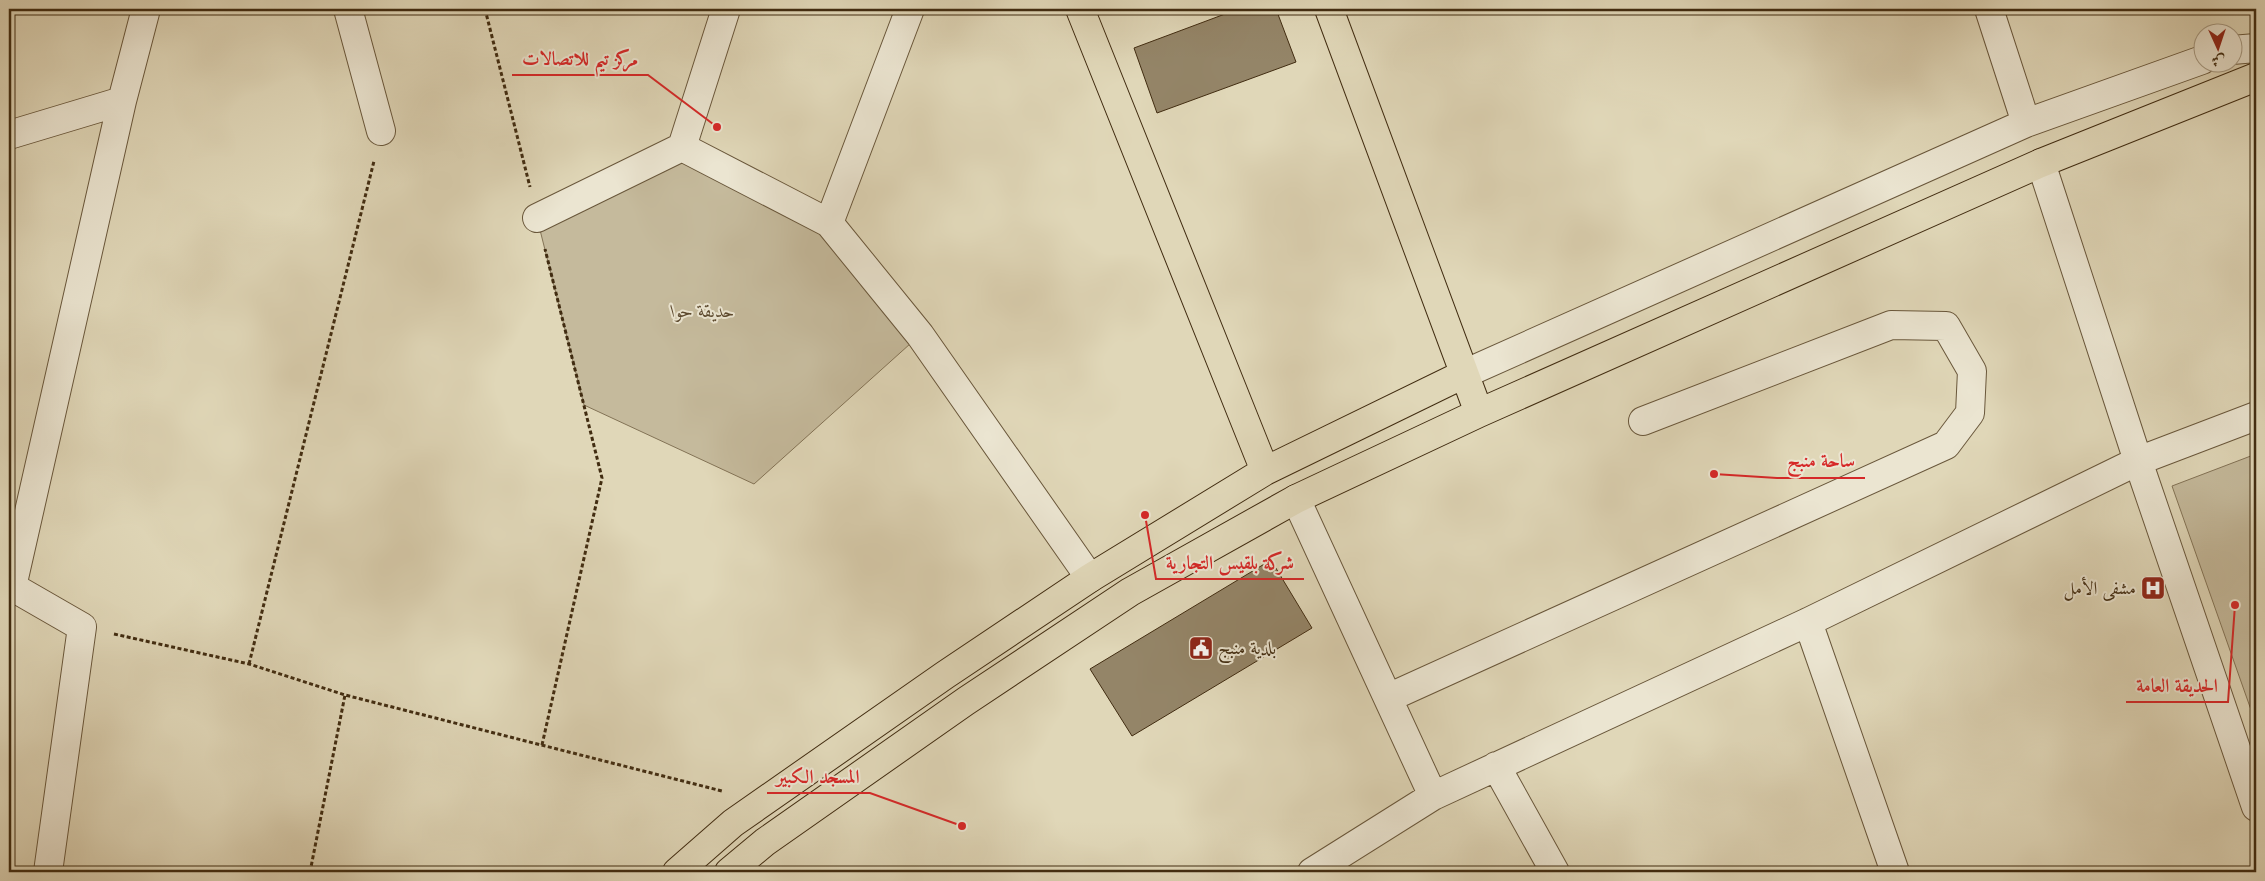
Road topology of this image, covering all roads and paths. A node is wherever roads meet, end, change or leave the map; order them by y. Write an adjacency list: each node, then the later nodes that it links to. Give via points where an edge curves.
1 (146, 9): 13 (street)
2 (348, 9): 15 (street)
3 (486, 9): 19 (path)
4 (726, 9): 17 (street)
5 (910, 9): 20 (street)
6 (1080, 9): 26 (main road)
7 (1329, 9): 21 (main road)
8 (1989, 9): 14 (street)
9 (2256, 48): 10 (street)
10 (2242, 49)
11 (2192, 64): 14 (street)
12 (2256, 77): 18 (main road)
13 (122, 101): 16 (street); 29 (street)
14 (2026, 123): 21 (street)
15 (381, 131): 32 (path)
16 (9, 135)
17 (682, 147): 19 (street); 20 (street)
18 (2040, 162): 22 (main road); 25 (street)
19 (537, 218): 35 (path, via 602,478)
20 (829, 223): 28 (street, via 920,335)
21 (1464, 374): 22 (main road); 26 (main road)
22 (1479, 413): 27 (main road)
23 (2256, 416): 25 (street)
24 (1643, 421): 34 (street, via 1891,325 1946,326 1972,371 1970,413 1946,445)
25 (2138, 460): 30 (street); 39 (street)
26 (1265, 470): 28 (main road)
27 (1296, 499): 34 (street); 43 (main road, via 1130,592 966,701 765,842)
28 (1090, 578): 38 (main road)
29 (11, 586): 31 (street)
30 (1808, 622): 36 (street); 46 (street)
31 (82, 627): 32 (path); 40 (street)
32 (250, 664): 33 (path)
33 (345, 694): 35 (path); 41 (path)
34 (1388, 698): 37 (street)
35 (542, 745): 38 (path)
36 (1496, 766): 37 (street); 45 (street)
37 (1433, 796): 44 (street)
38 (764, 802): 42 (main road, via 733,823)
39 (2256, 807)
40 (48, 872)
41 (310, 872)
42 (677, 872)
43 (729, 872)
44 (1312, 872)
45 (1555, 872)
46 (1895, 872)

